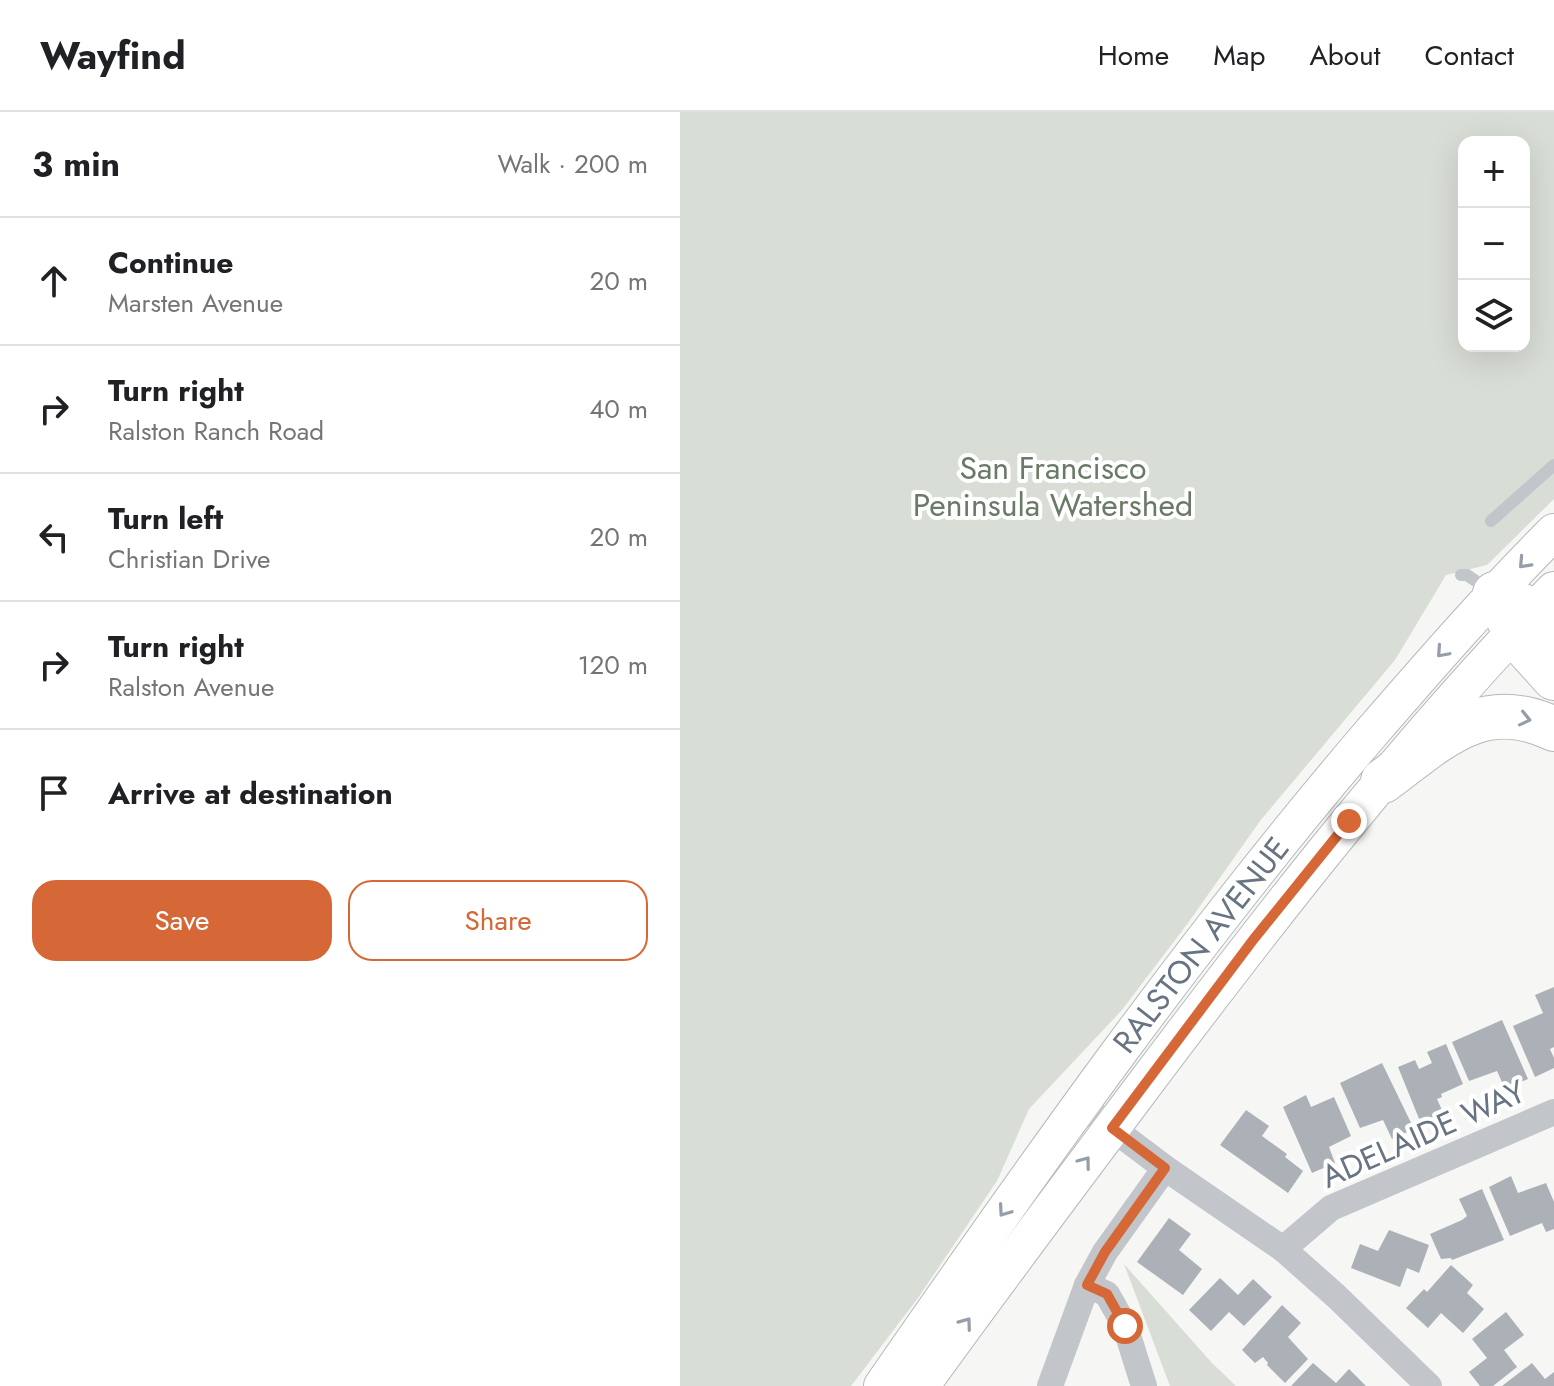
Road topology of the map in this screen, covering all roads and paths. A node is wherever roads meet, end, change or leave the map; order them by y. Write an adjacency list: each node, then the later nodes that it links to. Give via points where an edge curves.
1 (1554, 465): 2 (lane)
2 (1491, 521)
3 (1554, 532): 4 (main road, RALSTON AVENUE, one-way to 4)
4 (1518, 604): 5 (highway); 7 (main road, RALSTON AVENUE); 8 (main road, RALSTON AVENUE, one-way to 8, via 1393,708 1286,834)
5 (1554, 678)
6 (1554, 729): 7 (highway, one-way to 6, via 1475,720 1517,716)
7 (1383, 781): 10 (main road, RALSTON AVENUE, via 1253,940)
8 (1080, 1104): 10 (street); 14 (main road, RALSTON AVENUE, one-way to 14)
9 (1554, 1112): 12 (street, ADELAIDE WAY, via 1331,1208)
10 (1112, 1128): 11 (street); 15 (main road, RALSTON AVENUE, one-way to 10)
11 (1165, 1168): 12 (street); 13 (street)
12 (1283, 1249): 18 (street)
13 (1087, 1285): 16 (street); 17 (street, via 1107,1294 1125,1326)
14 (882, 1386)
15 (921, 1386)
16 (1050, 1386)
17 (1144, 1386)
18 (1429, 1386)

